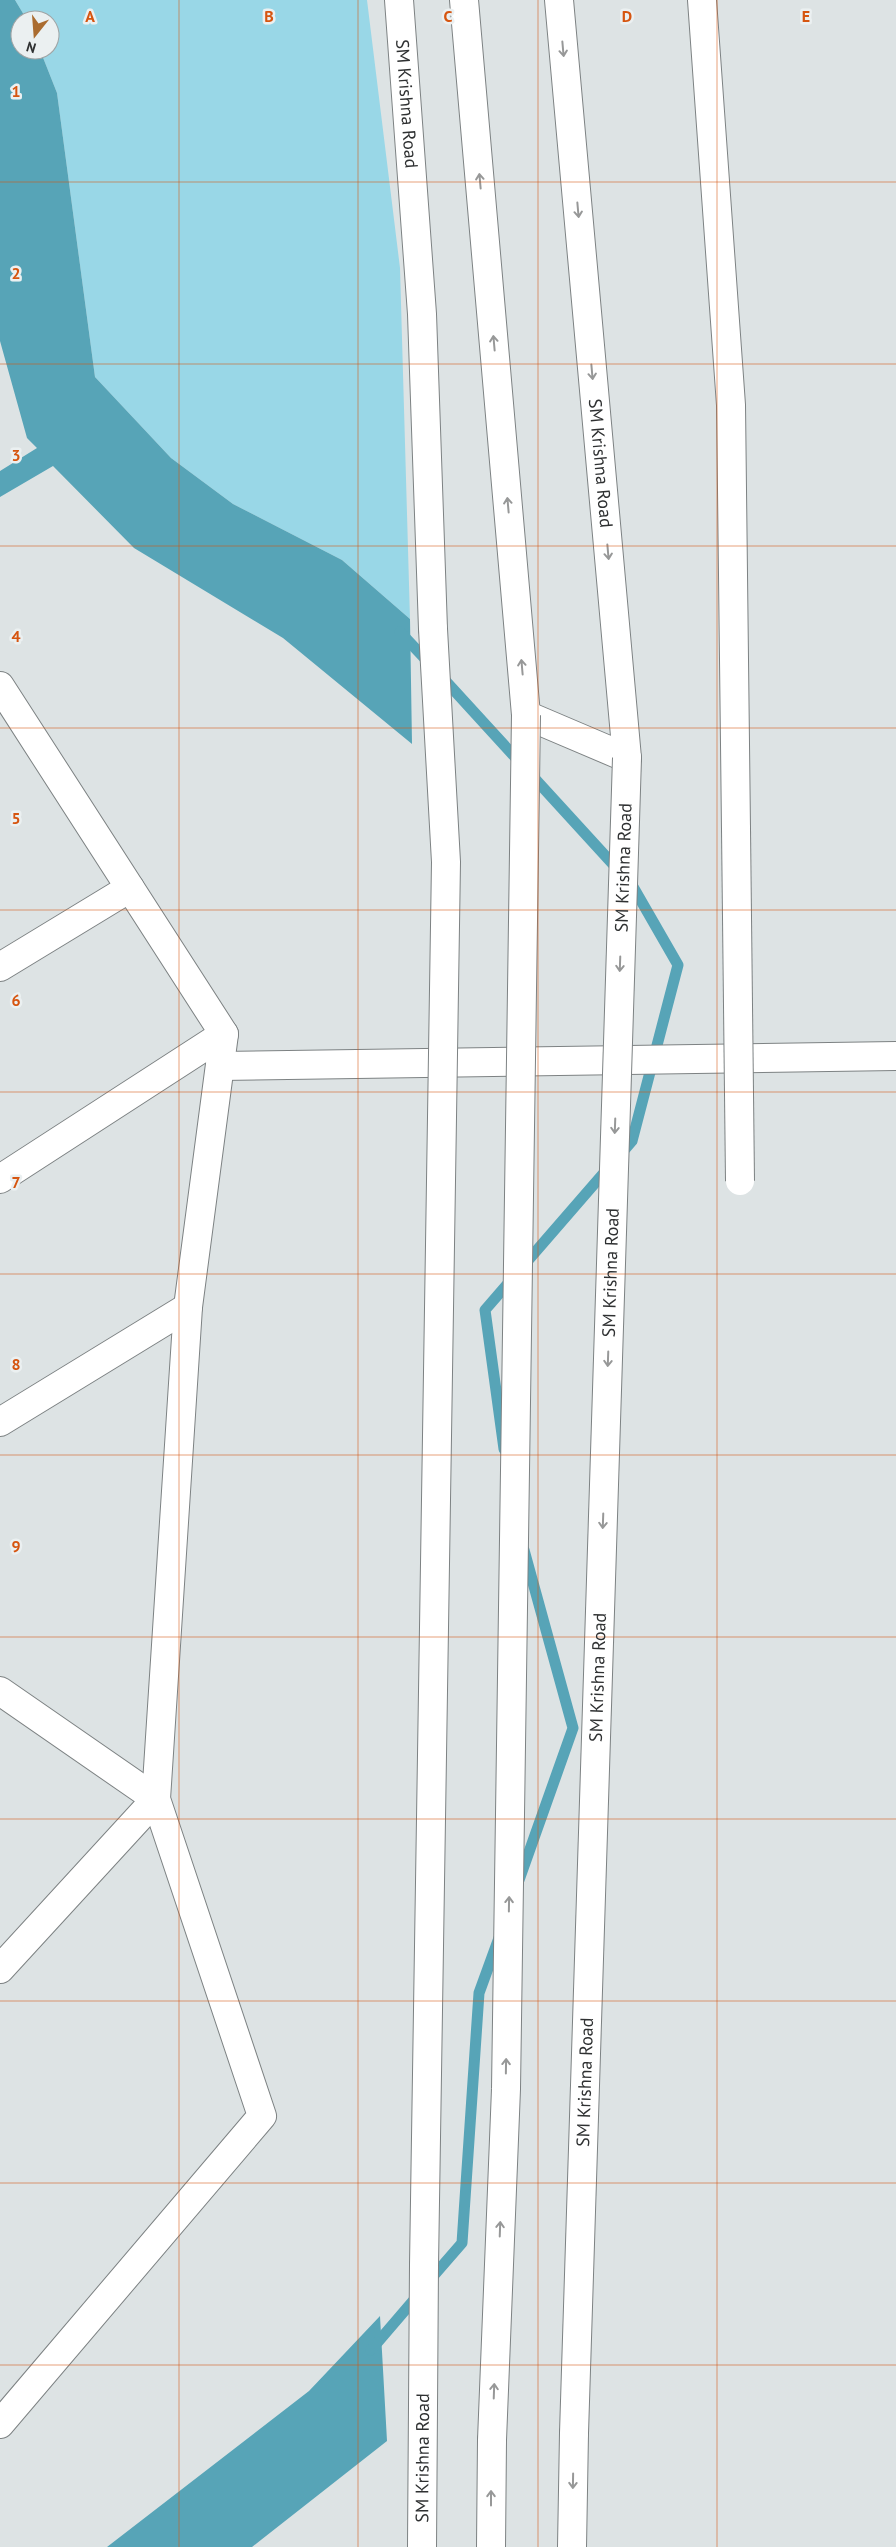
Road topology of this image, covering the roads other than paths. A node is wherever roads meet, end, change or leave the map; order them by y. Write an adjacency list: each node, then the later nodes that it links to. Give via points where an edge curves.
1 (399, 0): 21 (main road, SM Krishna Road, bridge, via 422,314 446,862)
2 (464, 0): 6 (main road, one-way to 2)
3 (559, 0): 7 (main road, SM Krishna Road, one-way to 7)
4 (702, 0): 14 (main road, bridge, via 731,405)
5 (0, 686): 8 (main road)
6 (526, 715): 7 (main road); 22 (main road, one-way to 6, bridge, via 492,2440 506,2089)
7 (627, 758): 23 (main road, SM Krishna Road, one-way to 23, bridge)
8 (130, 888): 9 (main road); 10 (main road)
9 (0, 967)
10 (224, 1034): 12 (main road); 13 (main road)
11 (896, 1056): 12 (main road)
12 (220, 1066): 15 (main road)
13 (0, 1179)
14 (740, 1181)
15 (188, 1307): 16 (main road); 18 (main road)
16 (0, 1422)
17 (0, 1691): 18 (main road)
18 (156, 1799): 19 (main road); 20 (main road, via 262,2116)
19 (0, 1969)
20 (0, 2424)
21 (422, 2547)
22 (491, 2547)
23 (572, 2547)

